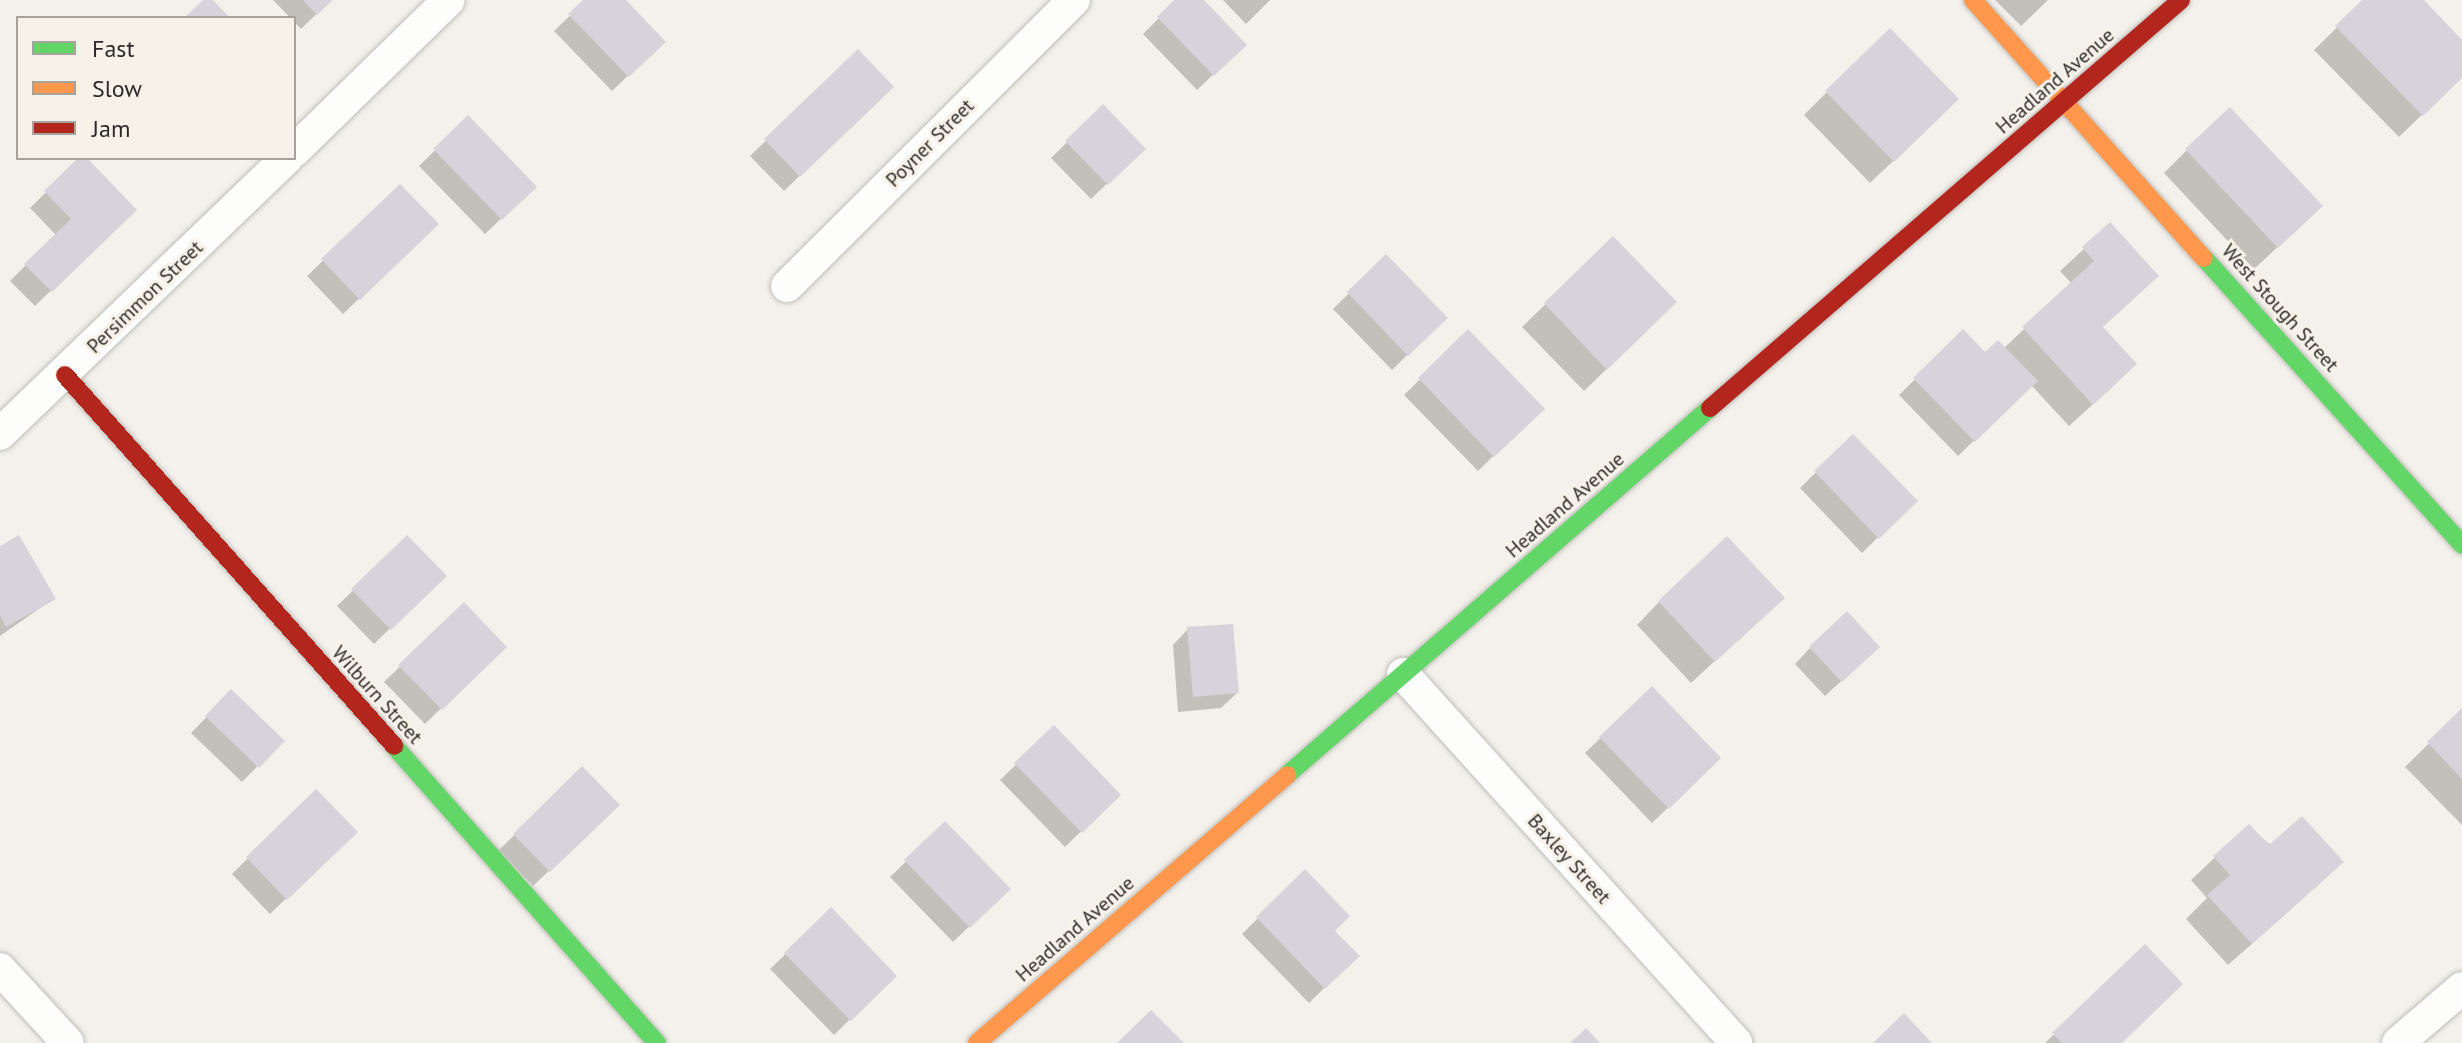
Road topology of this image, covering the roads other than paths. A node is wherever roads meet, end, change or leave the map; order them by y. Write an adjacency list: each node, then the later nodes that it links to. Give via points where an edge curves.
1 (449, 0): 6 (street)
2 (1074, 0): 8 (street, Poyner Street)
3 (1973, 0): 5 (street, West Stough Street)
4 (2181, 0): 5 (street, Headland Avenue)
5 (2064, 102): 11 (street, West Stough Street); 12 (street, Headland Avenue)
6 (296, 149)
7 (285, 160): 9 (street, Persimmon Street)
8 (787, 286)
9 (65, 375): 10 (street, Persimmon Street); 16 (street, Wilburn Street)
10 (0, 434)
11 (2462, 545)
12 (1403, 674): 17 (street, Headland Avenue); 18 (street, Baxley Street)
13 (0, 969): 15 (street)
14 (2462, 988): 19 (street)
15 (68, 1043)
16 (657, 1043)
17 (977, 1043)
18 (1736, 1043)
19 (2398, 1043)

